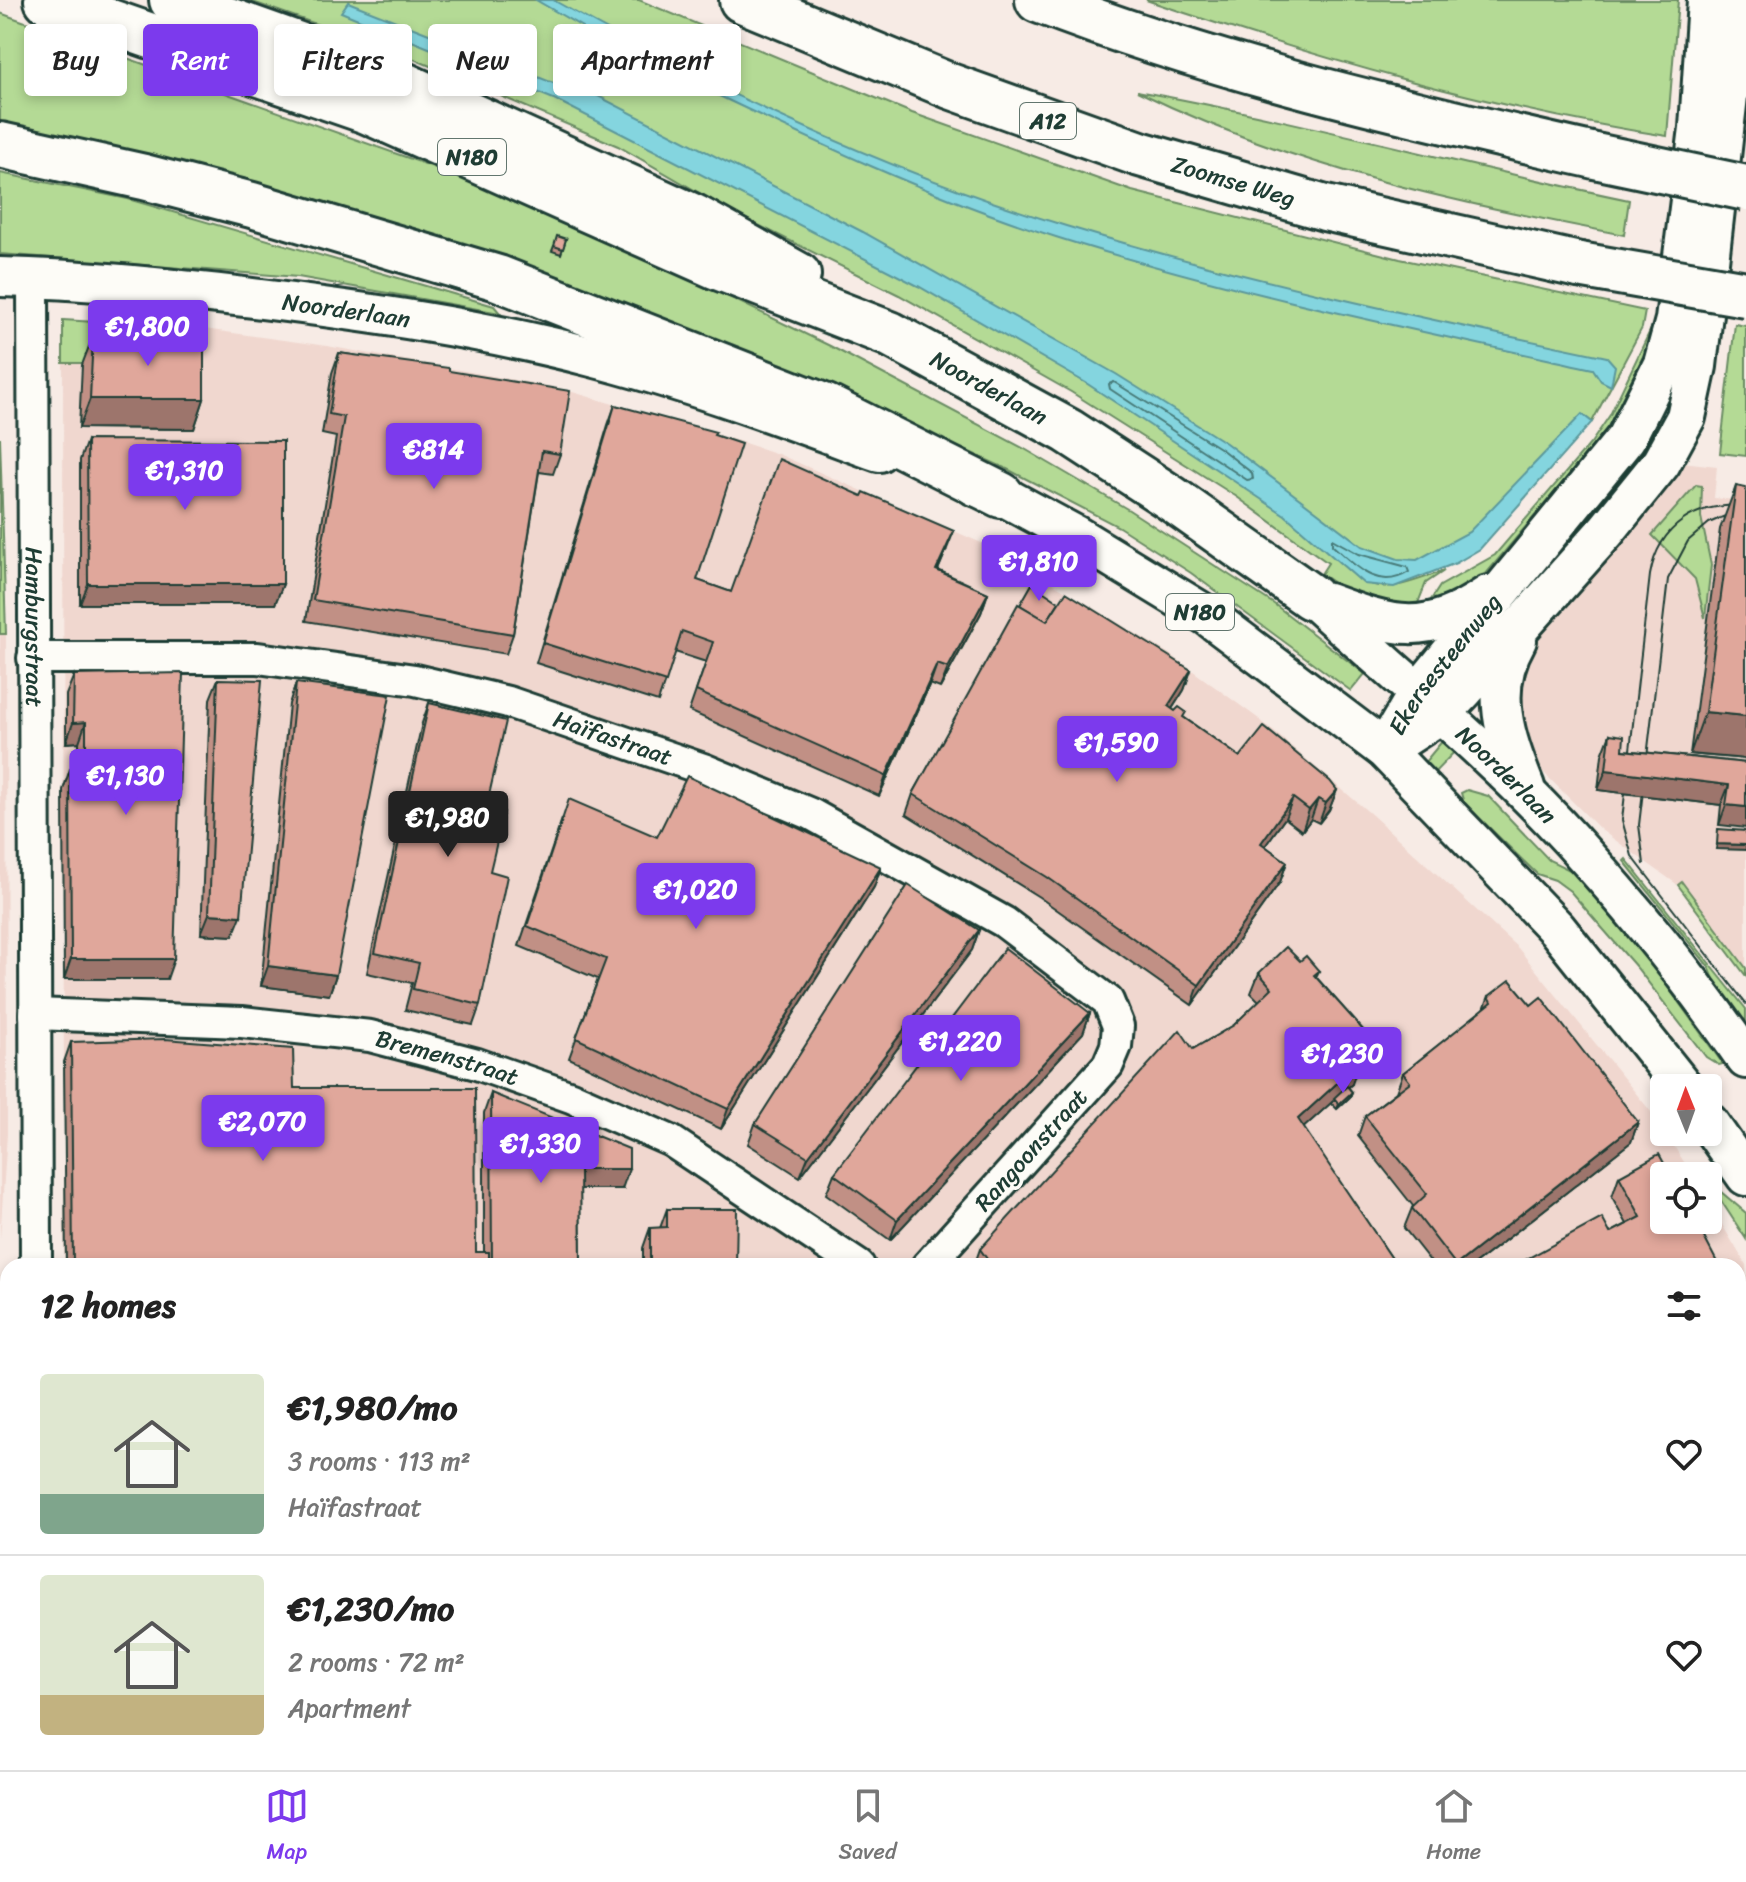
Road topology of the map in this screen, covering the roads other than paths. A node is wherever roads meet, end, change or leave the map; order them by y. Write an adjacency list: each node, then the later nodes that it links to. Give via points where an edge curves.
1 (47, 0): 11 (highway, Noorderlaan / N180, via 367,111 715,266)
2 (172, 0): 11 (highway, via 380,74 571,160 774,260)
3 (742, 0): 10 (highway, Zoomse Weg / A12, bridge, via 950,86 1140,154 1325,208 1579,265)
4 (1038, 0): 8 (highway, bridge, via 1109,28 1366,104)
5 (1707, 0): 13 (main road, Ekersesteenweg, via 1697,143 1675,320 1663,364 1626,438)
6 (1739, 0): 15 (main road, Ekersesteenweg, via 1705,314 1686,417 1661,463)
7 (0, 145): 12 (highway, via 252,205 498,278 826,407)
8 (1746, 188)
9 (16, 277): 12 (main road, Noorderlaan / N180, via 289,302 519,339 693,385); 16 (street, Hamburgstraat)
10 (1746, 294)
11 (890, 334): 14 (highway, Noorderlaan / N180, via 1068,431)
12 (1001, 495): 18 (main road, Noorderlaan / N180, via 1208,616)
13 (1502, 586): 14 (main road, via 1452,616 1410,627); 17 (main road, Ekersesteenweg)
14 (1311, 597): 17 (main road, Noorderlaan / N180)
15 (1530, 616): 17 (main road, Ekersesteenweg); 19 (main road, via 1508,655 1500,700 1507,742)
16 (33, 658): 20 (street, Hamburgstraat); 21 (street, Haïfastraat, via 258,658 415,680 605,733 811,814 912,869 1004,922 1081,979 1108,1001)
17 (1430, 703): 18 (main road, Ekersesteenweg); 19 (main road, Noorderlaan / N180)
18 (1385, 750): 23 (main road, Noorderlaan / N180, via 1557,929)
19 (1529, 797): 22 (main road, Noorderlaan / N180, via 1573,841 1711,1008)
20 (35, 1014): 26 (street, Hamburgstraat); 27 (street, Bremenstraat, via 242,1022 370,1036 477,1064 571,1097 671,1141)
21 (1118, 1026): 28 (street, Rangoonstraat, via 1108,1065)
22 (1746, 1059)
23 (1673, 1074)
24 (1722, 1142): 25 (main road)
25 (1746, 1176)
26 (36, 1258)
27 (847, 1258)
28 (934, 1258)

